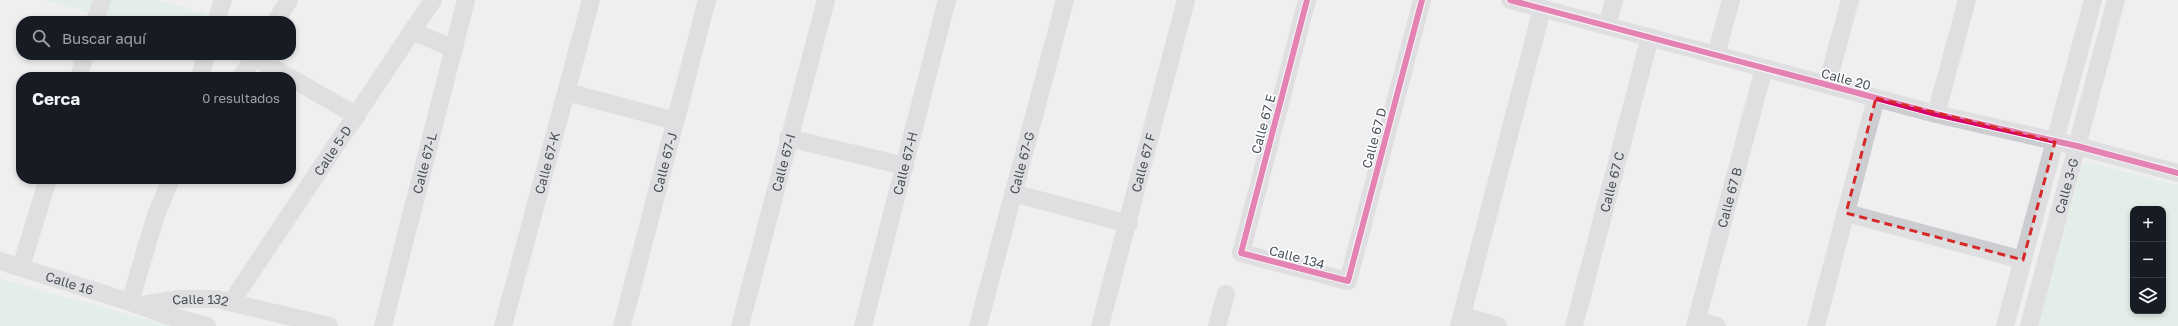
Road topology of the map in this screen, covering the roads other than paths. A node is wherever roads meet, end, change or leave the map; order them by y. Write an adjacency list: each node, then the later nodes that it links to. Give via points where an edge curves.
1 (102, 0): 22 (street)
2 (223, 0): 23 (street)
3 (289, 0): 24 (street)
4 (433, 0): 26 (street, Calle 5-D)
5 (466, 0): 28 (street, Calle 67-L)
6 (591, 0): 41 (street, Calle 67-K)
7 (707, 0): 45 (street, Calle 67-J)
8 (826, 0): 46 (street, Calle 67-I)
9 (948, 0): 49 (street, Calle 67-H)
10 (1065, 0): 53 (street, Calle 67-G)
11 (1186, 0): 55 (street, Calle 67 F)
12 (1307, 0): 56 (street, Calle 67 E)
13 (1422, 0): 60 (street, Calle 67 D)
14 (1510, 0): 21 (street, Calle 20)
15 (1614, 0): 25 (street)
16 (1731, 0): 29 (street)
17 (1850, 0): 40 (street)
18 (1967, 0): 43 (street)
19 (2093, 0): 47 (street, Calle 3-G)
20 (2116, 0): 48 (street, Calle 3-G)
21 (1542, 9): 25 (street, Calle 20); 64 (street)
22 (97, 16)
23 (218, 16)
24 (279, 16)
25 (1607, 26): 27 (street, Calle 20)
26 (412, 31): 28 (street); 44 (street, Calle 5-D)
27 (1650, 37): 29 (street, Calle 20); 77 (street, Calle 67 C)
28 (454, 50): 68 (street, Calle 67-L)
29 (1716, 55): 34 (street, Calle 20)
30 (83, 60): 35 (street)
31 (205, 60): 36 (street)
32 (252, 60): 37 (street)
33 (261, 60): 38 (street)
34 (1764, 68): 40 (street, Calle 20); 65 (street, Calle 67 B)
35 (80, 72)
36 (201, 72)
37 (244, 72)
38 (280, 72)
39 (296, 81): 44 (street)
40 (1827, 85): 42 (street, Calle 20)
41 (567, 92): 45 (street); 69 (street, Calle 67-K)
42 (1876, 98): 43 (street, Calle 20); 54 (street)
43 (1936, 114): 47 (street, Calle 20)
44 (357, 116): 62 (street, Calle 5-D)
45 (675, 121): 70 (street, Calle 67-J)
46 (788, 138): 49 (street); 71 (street, Calle 67-I)
47 (2055, 142): 48 (street, Calle 20); 57 (street, Calle 3-G)
48 (2077, 146): 50 (street, Calle 20); 81 (street, Calle 3-G)
49 (905, 166): 72 (street, Calle 67-H)
50 (2178, 173)
51 (46, 184): 59 (street)
52 (171, 184): 63 (street, via 156,215)
53 (1013, 193): 55 (street); 73 (street, Calle 67-G)
54 (1846, 213): 57 (street); 79 (street)
55 (1129, 224): 74 (street, Calle 67 F)
56 (1241, 253): 60 (street, Calle 134)
57 (2023, 260): 80 (street, Calle 3-G)
58 (0, 261): 59 (street, Calle 16)
59 (21, 267): 63 (street, Calle 16)
60 (1348, 281)
61 (1226, 294): 75 (street)
62 (232, 302): 63 (street, Calle 132, via 200,297); 67 (street, Calle 132)
63 (135, 303): 66 (street, Calle 132)
64 (1461, 321): 76 (street)
65 (1696, 323): 78 (street)
66 (207, 326)
67 (329, 326)
68 (383, 326)
69 (503, 326)
70 (622, 326)
71 (740, 326)
72 (863, 326)
73 (978, 326)
74 (1100, 326)
75 (1217, 326)
76 (1498, 326)
77 (1574, 326)
78 (1717, 326)
79 (1816, 326)
80 (2005, 326)
81 (2029, 326)

